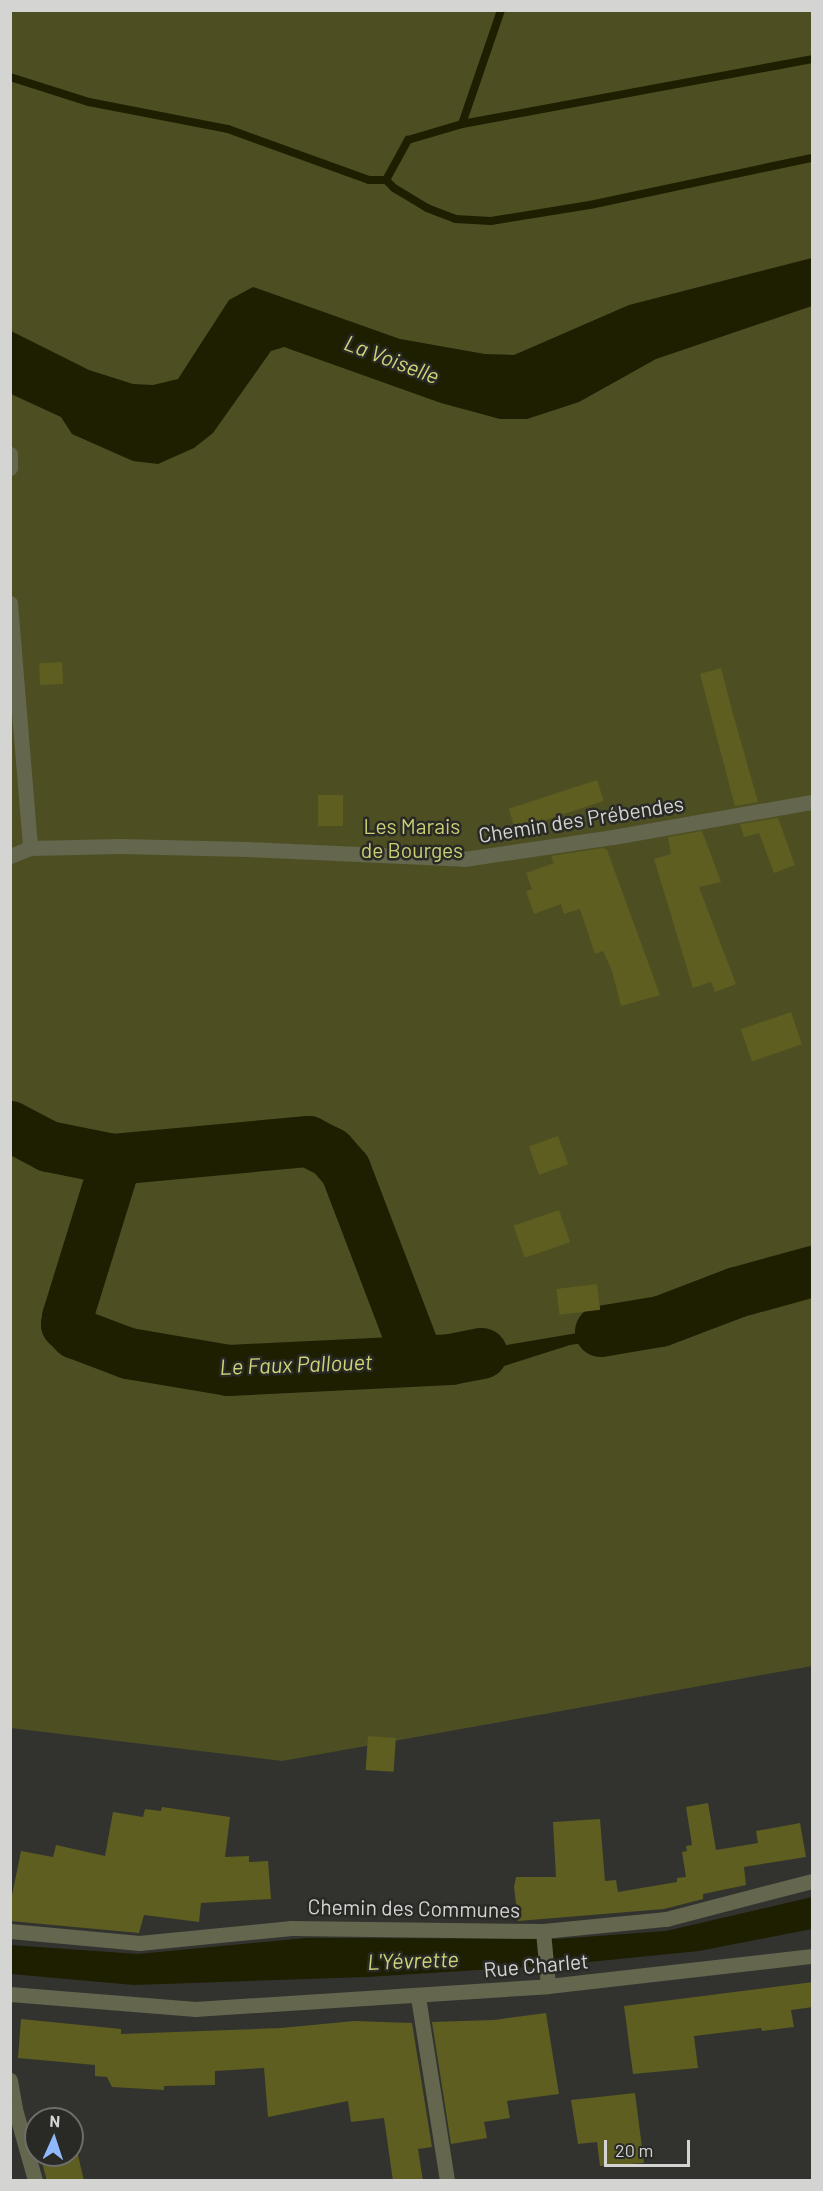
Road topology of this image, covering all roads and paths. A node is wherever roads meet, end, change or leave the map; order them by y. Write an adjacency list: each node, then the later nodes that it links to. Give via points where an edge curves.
1 (10, 454): 2 (street)
2 (10, 468)
3 (10, 603): 5 (street)
4 (813, 802): 5 (street, Chemin des Prébendes, via 464,859 235,848)
5 (30, 848): 6 (street, Chemin des Prébendes)
6 (10, 856)
7 (813, 1881): 9 (street, Chemin des Communes, via 666,1919)
8 (10, 1931): 9 (street, Chemin des Communes, via 139,1943 291,1928)
9 (544, 1934): 11 (street)
10 (813, 1956): 11 (street, Rue Charlet)
11 (547, 1981): 12 (street, Rue Charlet)
12 (418, 1997): 13 (street, Rue Charlet, via 195,2009); 16 (street)
13 (11, 1998)
14 (10, 2080): 15 (street)
15 (35, 2181)
16 (447, 2181)

